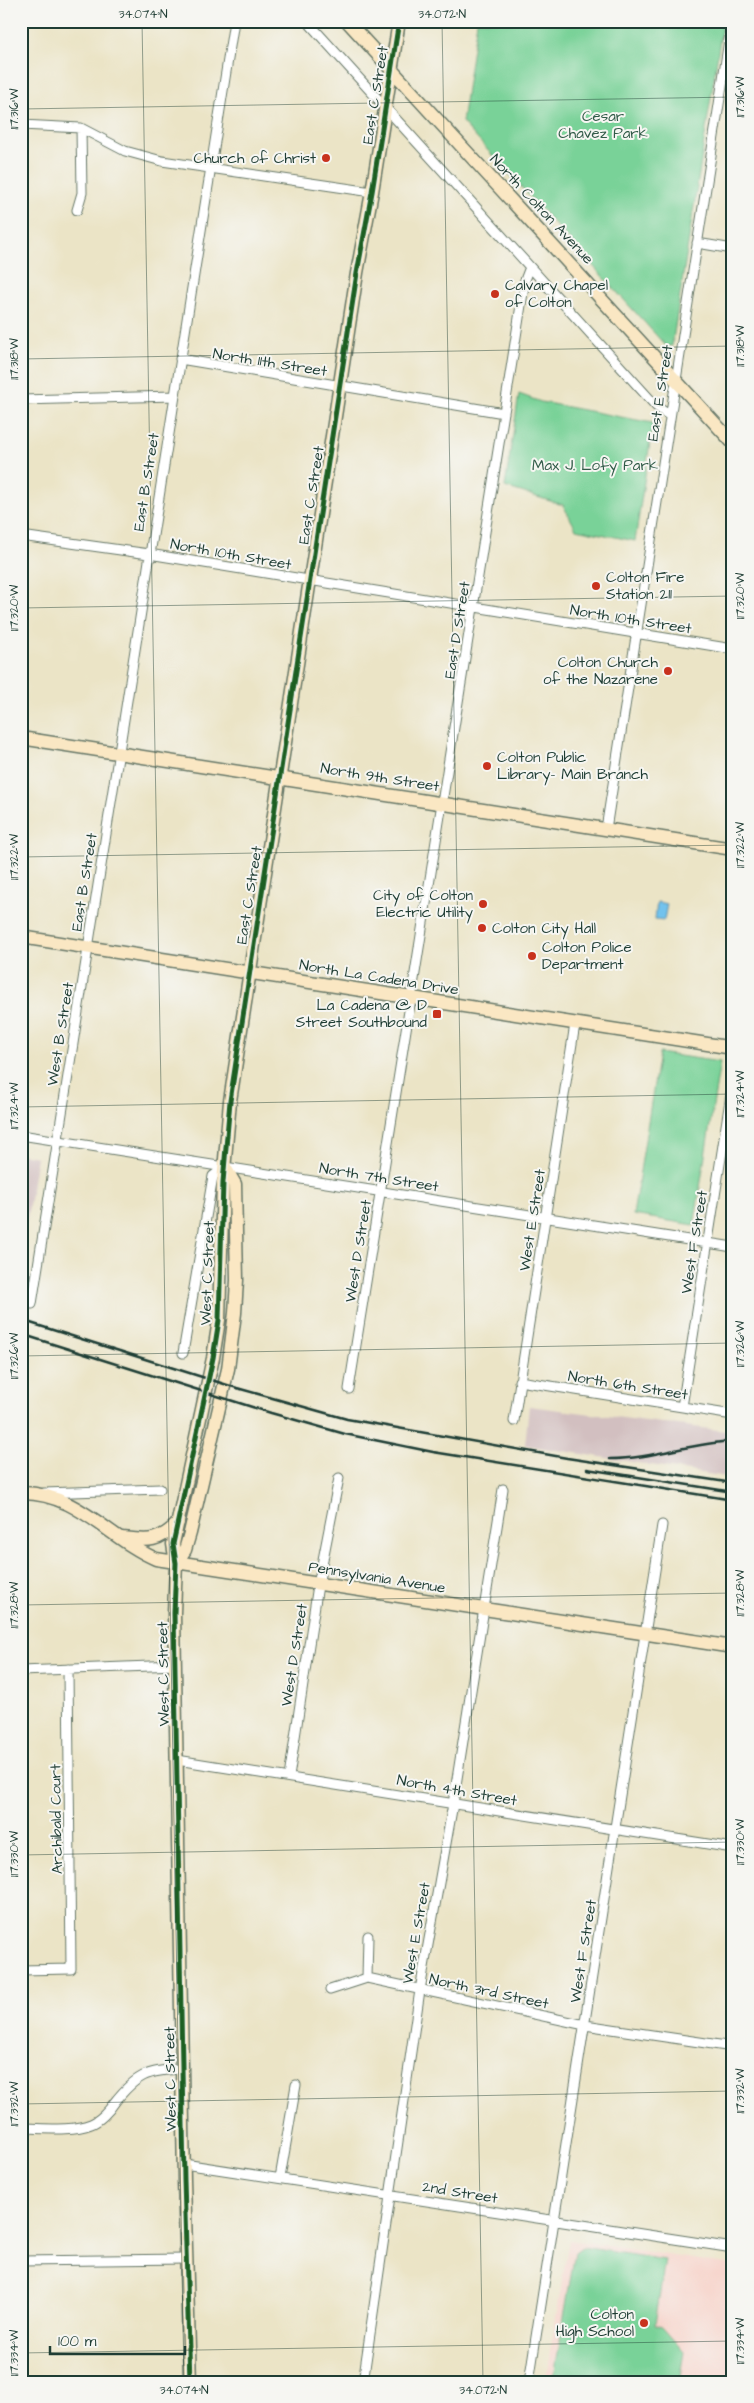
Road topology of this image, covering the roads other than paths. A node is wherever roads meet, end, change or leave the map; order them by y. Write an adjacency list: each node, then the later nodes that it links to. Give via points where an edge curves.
1 (234, 21): 11 (street, East B Street)
2 (307, 21): 8 (street)
3 (347, 21): 7 (street, North Colton Avenue)
4 (399, 21): 7 (street, East C Street)
5 (732, 21): 6 (street, East E Street)
6 (730, 48): 14 (street, East E Street)
7 (391, 68): 8 (street, East C Street); 18 (street, North Colton Avenue)
8 (385, 108): 12 (street, East C Street); 16 (street)
9 (21, 125): 10 (street)
10 (81, 128): 11 (street, via 125,151); 13 (street, via 82,193)
11 (210, 167): 12 (street); 17 (street, East B Street)
12 (372, 192): 19 (street, East C Street)
13 (77, 210)
14 (697, 243): 15 (street); 18 (street, East E Street)
15 (733, 249)
16 (530, 266): 22 (street, East D Street, via 525,280); 23 (street, via 656,406)
17 (180, 359): 19 (street, North 11th Street); 20 (street, East B Street)
18 (676, 380): 23 (street, East E Street); 24 (street, North Colton Avenue)
19 (340, 386): 22 (street, North 11th Street); 27 (street, East C Street)
20 (174, 396): 21 (street); 26 (street, East B Street)
21 (21, 400)
22 (504, 414): 28 (street, East D Street)
23 (670, 416): 29 (street, East E Street)
24 (733, 443)
25 (21, 536): 26 (street, North 10th Street)
26 (149, 554): 27 (street, North 10th Street); 32 (street, East B Street)
27 (310, 581): 28 (street, North 10th Street); 33 (street, East C Street)
28 (474, 609): 29 (street, North 10th Street); 34 (street, East D Street)
29 (636, 634): 30 (street, North 10th Street); 35 (street, East E Street)
30 (733, 649)
31 (21, 738): 32 (street, North 9th Street)
32 (117, 753): 33 (street, North 9th Street); 38 (street, East B Street)
33 (280, 778): 34 (street, North 9th Street); 39 (street, East C Street)
34 (442, 804): 35 (street, North 9th Street); 40 (street, East D Street)
35 (606, 829): 36 (street, North 9th Street)
36 (733, 849)
37 (21, 937): 38 (street, North La Cadena Drive)
38 (87, 947): 39 (street, North La Cadena Drive); 45 (street, West B Street)
39 (250, 973): 40 (street, North La Cadena Drive); 46 (street, West C Street, via 230,1101)
40 (412, 998): 41 (street, North La Cadena Drive); 47 (street, West D Street)
41 (575, 1024): 42 (street, North La Cadena Drive); 48 (street, West E Street)
42 (733, 1048)
43 (733, 1081): 49 (street, West F Street)
44 (21, 1135): 45 (street, North 7th Street)
45 (57, 1140): 46 (street, North 7th Street); 51 (street, West B Street)
46 (225, 1167): 47 (street, North 7th Street); 52 (street, via 213,1176); 62 (street, West C Street, via 220,1320); 65 (street, West C Street, via 235,1184 236,1198 237,1280 231,1348 190,1533 185,1550)
47 (382, 1192): 48 (street, North 7th Street); 54 (street, West D Street)
48 (546, 1218): 49 (street, North 7th Street); 53 (street, West E Street)
49 (708, 1244): 50 (street, North 7th Street); 55 (street, West F Street)
50 (733, 1248)
51 (32, 1304)
52 (183, 1353)
53 (519, 1381): 55 (street, North 6th Street); 57 (street, West E Street)
54 (350, 1389)
55 (682, 1407): 56 (street, North 6th Street)
56 (733, 1415)
57 (514, 1421)
58 (339, 1478): 66 (street, West D Street)
59 (503, 1489): 67 (street, West E Street)
60 (160, 1490): 61 (street, Pennsylvania Avenue)
61 (28, 1493): 64 (street, Pennsylvania Avenue, via 61,1500 82,1510)
62 (178, 1523): 64 (street, via 165,1536 153,1540); 65 (street, West C Street, via 173,1544)
63 (662, 1525): 68 (street, West F Street)
64 (122, 1538): 65 (street, Pennsylvania Avenue, via 143,1553)
65 (176, 1563): 66 (street, Pennsylvania Avenue); 70 (street, West C Street)
66 (318, 1585): 67 (street, Pennsylvania Avenue); 74 (street, West D Street)
67 (484, 1610): 68 (street, Pennsylvania Avenue); 75 (street, West E Street)
68 (645, 1634): 69 (street, Pennsylvania Avenue); 76 (street, West F Street)
69 (733, 1646)
70 (176, 1665): 71 (street); 73 (street, West C Street)
71 (68, 1670): 72 (street); 79 (street, Archibald Court, via 71,1968)
72 (21, 1671)
73 (177, 1760): 74 (street, North 4th Street); 85 (street, West C Street)
74 (288, 1777): 75 (street, North 4th Street)
75 (453, 1804): 76 (street, North 4th Street); 82 (street, West E Street)
76 (616, 1830): 77 (street, North 4th Street); 83 (street, West F Street)
77 (733, 1848)
78 (368, 1936): 80 (street)
79 (21, 1970)
80 (367, 1978): 81 (street); 82 (street, North 3rd Street)
81 (330, 1990)
82 (420, 1990): 83 (street, North 3rd Street); 90 (street, West E Street)
83 (585, 2025): 84 (street, North 3rd Street); 91 (street, West F Street)
84 (733, 2048)
85 (183, 2069): 87 (street, via 160,2069 135,2079 110,2109 92,2124 74,2128); 88 (street, West C Street)
86 (296, 2085): 89 (street)
87 (21, 2128)
88 (184, 2164): 89 (street, 2nd Street); 93 (street, West C Street)
89 (280, 2178): 90 (street, 2nd Street)
90 (391, 2195): 91 (street, 2nd Street); 97 (street, West E Street)
91 (554, 2221): 92 (street, 2nd Street); 98 (street, West F Street)
92 (733, 2248)
93 (186, 2259): 94 (street); 96 (street, West C Street)
94 (21, 2261)
95 (159, 2382): 96 (street)
96 (190, 2382)
97 (363, 2382)
98 (529, 2382)

